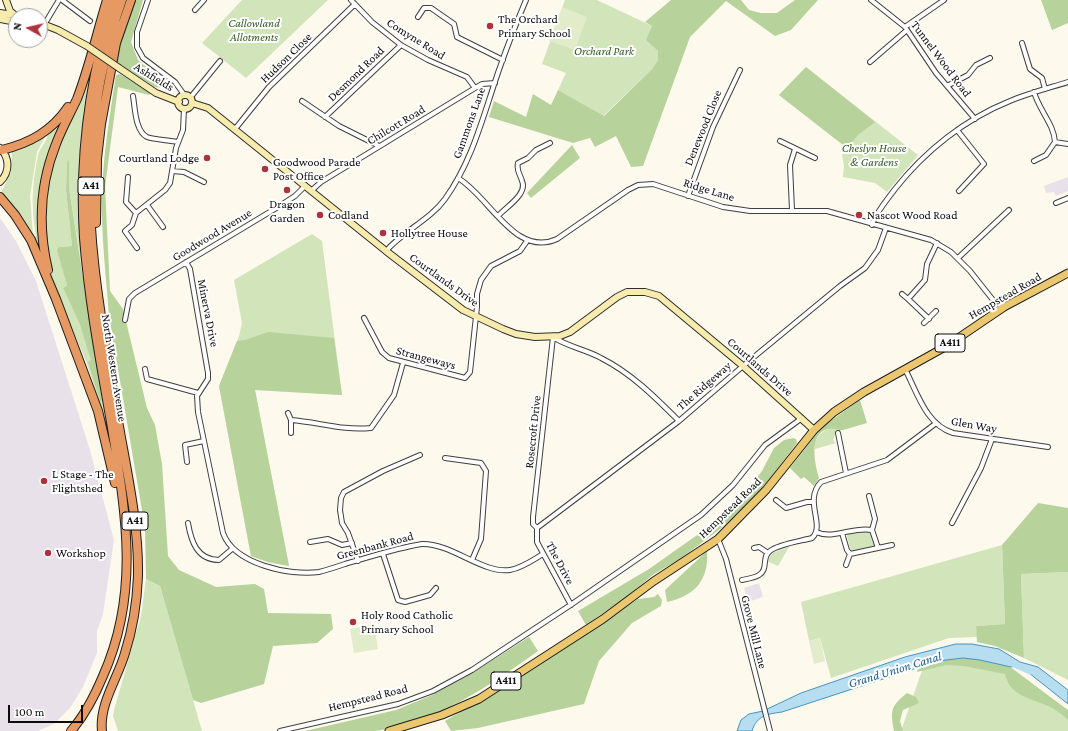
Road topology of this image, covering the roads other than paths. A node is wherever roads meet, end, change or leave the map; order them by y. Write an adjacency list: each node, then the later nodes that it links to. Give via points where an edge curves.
1 (62, 0): 17 (street)
2 (107, 0): 27 (highway)
3 (114, 0): 130 (highway, North Western Avenue / A41, via 91,100 84,157 83,209 89,287 127,528)
4 (122, 0): 85 (highway, North Western Avenue / A41, via 100,86 91,164 91,215)
5 (131, 0): 85 (highway, via 116,43 98,152 96,195)
6 (148, 0): 35 (street, via 137,32 137,47 143,58 175,82)
7 (204, 0): 14 (street)
8 (351, 0): 13 (street, Comyne Road)
9 (526, 0): 23 (street, Gammons Lane)
10 (871, 0): 19 (street, Tunnel Wood Road)
11 (944, 0): 19 (street)
12 (56, 1): 15 (street)
13 (355, 4): 21 (street, Comyne Road, via 377,26); 41 (street, Hudson Close, via 269,87)
14 (195, 10)
15 (48, 13)
16 (418, 17): 23 (street, via 424,8 431,8 454,24 457,37)
17 (90, 21)
18 (48, 26): 37 (street, Ashfields, bridge, via 87,46 156,94)
19 (906, 28): 25 (street); 30 (street, Tunnel Wood Road)
20 (1022, 43): 32 (street, via 1030,69 1042,78)
21 (401, 44): 31 (street, Comyne Road, via 467,78); 39 (street, Desmond Road)
22 (990, 58): 30 (street)
23 (503, 60): 29 (street, Gammons Lane)
24 (220, 61): 35 (street)
25 (870, 62)
26 (740, 70): 61 (street, Denewood Close, via 713,127)
27 (83, 80): 50 (highway, via 63,115 46,132 33,140); 81 (highway, via 50,160 42,197 43,247)
28 (1068, 82): 32 (street)
29 (495, 83): 31 (street, Chilcott Road); 55 (street, Gammons Lane, via 477,138)
30 (946, 86): 40 (street, Tunnel Wood Road)
31 (475, 88): 48 (street, Chilcott Road)
32 (1045, 89): 33 (street)
33 (1034, 92): 40 (street); 45 (street, via 1038,105 1051,127)
34 (133, 96): 44 (street, via 141,130 147,136)
35 (189, 99): 37 (street, via 181,97); 38 (street, via 188,108); 41 (street, Courtlands Drive, via 208,108)
36 (302, 101): 39 (street)
37 (178, 102): 38 (street)
38 (184, 109): 44 (street)
39 (325, 117): 48 (street)
40 (974, 119): 42 (street)
41 (234, 129): 58 (street, Courtlands Drive)
42 (957, 130): 59 (street, via 984,164); 70 (street, via 908,174)
43 (780, 141): 49 (street)
44 (178, 142): 53 (street)
45 (1055, 142): 47 (street); 52 (street, via 1049,152)
46 (550, 143): 69 (street, via 518,163 523,182 522,191)
47 (1068, 144)
48 (379, 146): 60 (street, Chilcott Road)
49 (795, 148): 51 (street); 66 (street, via 790,165)
50 (1, 149): 56 (street, via 8,165 6,174)
51 (815, 158)
52 (1034, 161)
53 (172, 171): 57 (street, via 184,172); 65 (street, via 170,183 165,190)
54 (128, 177): 68 (street, via 126,202)
55 (458, 178): 69 (street, via 470,186); 76 (street, Gammons Lane, via 441,204)
56 (0, 182)
57 (204, 182)
58 (305, 186): 60 (street, Courtlands Drive); 78 (street, Goodwood Avenue, via 278,207)
59 (959, 190)
60 (311, 191): 76 (street, Courtlands Drive)
61 (688, 196): 66 (street, Ridge Lane, via 731,208); 73 (street, Ridge Lane, via 658,185 638,185 556,239 543,243)
62 (0, 197): 81 (highway, via 16,215 31,240)
63 (1068, 198): 64 (street)
64 (1056, 203)
65 (147, 205): 68 (street); 71 (street)
66 (792, 210): 70 (street, Ridge Lane, via 835,212)
67 (1009, 210): 77 (street)
68 (136, 214): 75 (street, via 132,225 125,231)
69 (498, 216): 73 (street, via 517,235)
70 (872, 225): 72 (street, Ridge Lane)
71 (163, 227)
72 (886, 228): 74 (street, Ridge Lane); 95 (street, The Ridgeway, via 878,250 865,268)
73 (528, 241): 88 (street, via 522,250 486,271 477,291)
74 (937, 243): 77 (street, Ridge Lane); 82 (street, via 927,264 925,280)
75 (137, 248)
76 (386, 251): 88 (street, Courtlands Drive, via 463,310)
77 (958, 258): 83 (street, Ridge Lane)
78 (186, 262): 91 (street, Goodwood Avenue, via 135,293 129,299); 98 (street, Minerva Drive, via 190,269 208,368 208,379)
79 (1068, 273): 84 (main road, Hempstead Road / A411)
80 (902, 294): 82 (street)
81 (56, 299): 130 (highway, via 103,427)
82 (908, 299): 90 (street)
83 (993, 300): 84 (street, Ridge Lane); 87 (street)
84 (1006, 306): 87 (main road, Hempstead Road / A411)
85 (100, 307): 144 (highway, North Western Avenue / A41, via 135,520 138,576 132,628 103,713)
86 (936, 311): 90 (street)
87 (992, 314): 97 (main road, Hempstead Road / A411, via 945,347)
88 (475, 316): 93 (street, Courtlands Drive, via 516,334); 94 (street, Strangeways, via 470,372 467,378)
89 (364, 318): 94 (street, Strangeways, via 385,356)
90 (929, 318): 92 (street)
91 (125, 320)
92 (924, 323)
93 (553, 337): 95 (street, Courtlands Drive, via 570,332 622,293 645,292 659,296); 102 (street, via 562,343 599,356 618,367 654,395); 119 (street, Rosecroft Drive, via 533,517)
94 (403, 363): 101 (street, via 394,395 371,428 327,427 314,422)
95 (742, 366): 100 (street, Courtlands Drive); 102 (street, The Ridgeway)
96 (145, 369): 98 (street, via 147,379)
97 (905, 369): 103 (street, Glen Way); 104 (main road, Hempstead Road / A411, via 849,401)
98 (198, 393): 108 (street, Greenbank Road, via 197,404)
99 (288, 414): 101 (street)
100 (802, 418): 104 (street, Courtlands Drive); 140 (street, Hempstead Road, via 765,445 733,485 701,515)
101 (291, 420): 106 (street)
102 (679, 421): 119 (street, The Ridgeway)
103 (935, 424): 107 (street, Glen Way, via 953,433); 113 (street, via 892,458)
104 (814, 430): 123 (main road, Hempstead Road / A411, via 766,490)
105 (838, 433): 113 (street)
106 (291, 434)
107 (992, 439): 109 (street, Glen Way); 118 (street, via 981,468)
108 (204, 442): 112 (street, via 185,445); 129 (street, Greenbank Road, via 223,533)
109 (1048, 447)
110 (420, 455): 125 (street, via 344,492 340,510 342,523)
111 (445, 458): 135 (street, via 481,462 486,471 481,539)
112 (187, 462)
113 (846, 473): 116 (street, via 821,482 815,491)
114 (869, 496): 120 (street, via 875,519)
115 (776, 500): 116 (street, via 786,508)
116 (813, 502): 121 (street)
117 (188, 522): 129 (street, via 191,540 200,553 219,560)
118 (952, 523)
119 (537, 528): 133 (street, The Drive, via 536,538)
120 (872, 530): 122 (street); 128 (street)
121 (816, 532): 122 (street, via 827,536); 131 (street, via 812,538 774,548)
122 (842, 533): 134 (street)
123 (718, 538): 146 (main road, Hempstead Road / A411, via 603,619 479,699 442,715); 147 (street, Grove Mill Lane, via 726,559)
124 (310, 542): 125 (street, via 328,539 342,545)
125 (352, 543): 136 (street)
126 (892, 545): 128 (street)
127 (754, 548): 131 (street, via 759,547)
128 (878, 548): 134 (street)
129 (232, 549): 136 (street, Greenbank Road, via 248,560 293,571 318,572)
130 (127, 553): 141 (highway, North Western Avenue / A41, via 126,595 121,625 109,662)
131 (768, 553): 138 (street, via 763,572)
132 (383, 554): 135 (street, Greenbank Road, via 427,544); 136 (street, Greenbank Road); 139 (street, via 398,600 405,602 430,595)
133 (543, 554): 135 (street, Greenbank Road, via 516,568 506,570); 140 (street, The Drive)
134 (850, 554): 137 (street)
135 (472, 560)
136 (358, 561)
137 (846, 565)
138 (742, 580)
139 (436, 588)
140 (571, 605): 145 (street, Hempstead Road, via 472,670 433,691 398,704)
141 (94, 694): 142 (highway); 143 (highway, North Western Avenue / A41)
142 (66, 731)
143 (72, 731)
144 (102, 731)
145 (280, 731)
146 (389, 731)
147 (770, 731)

